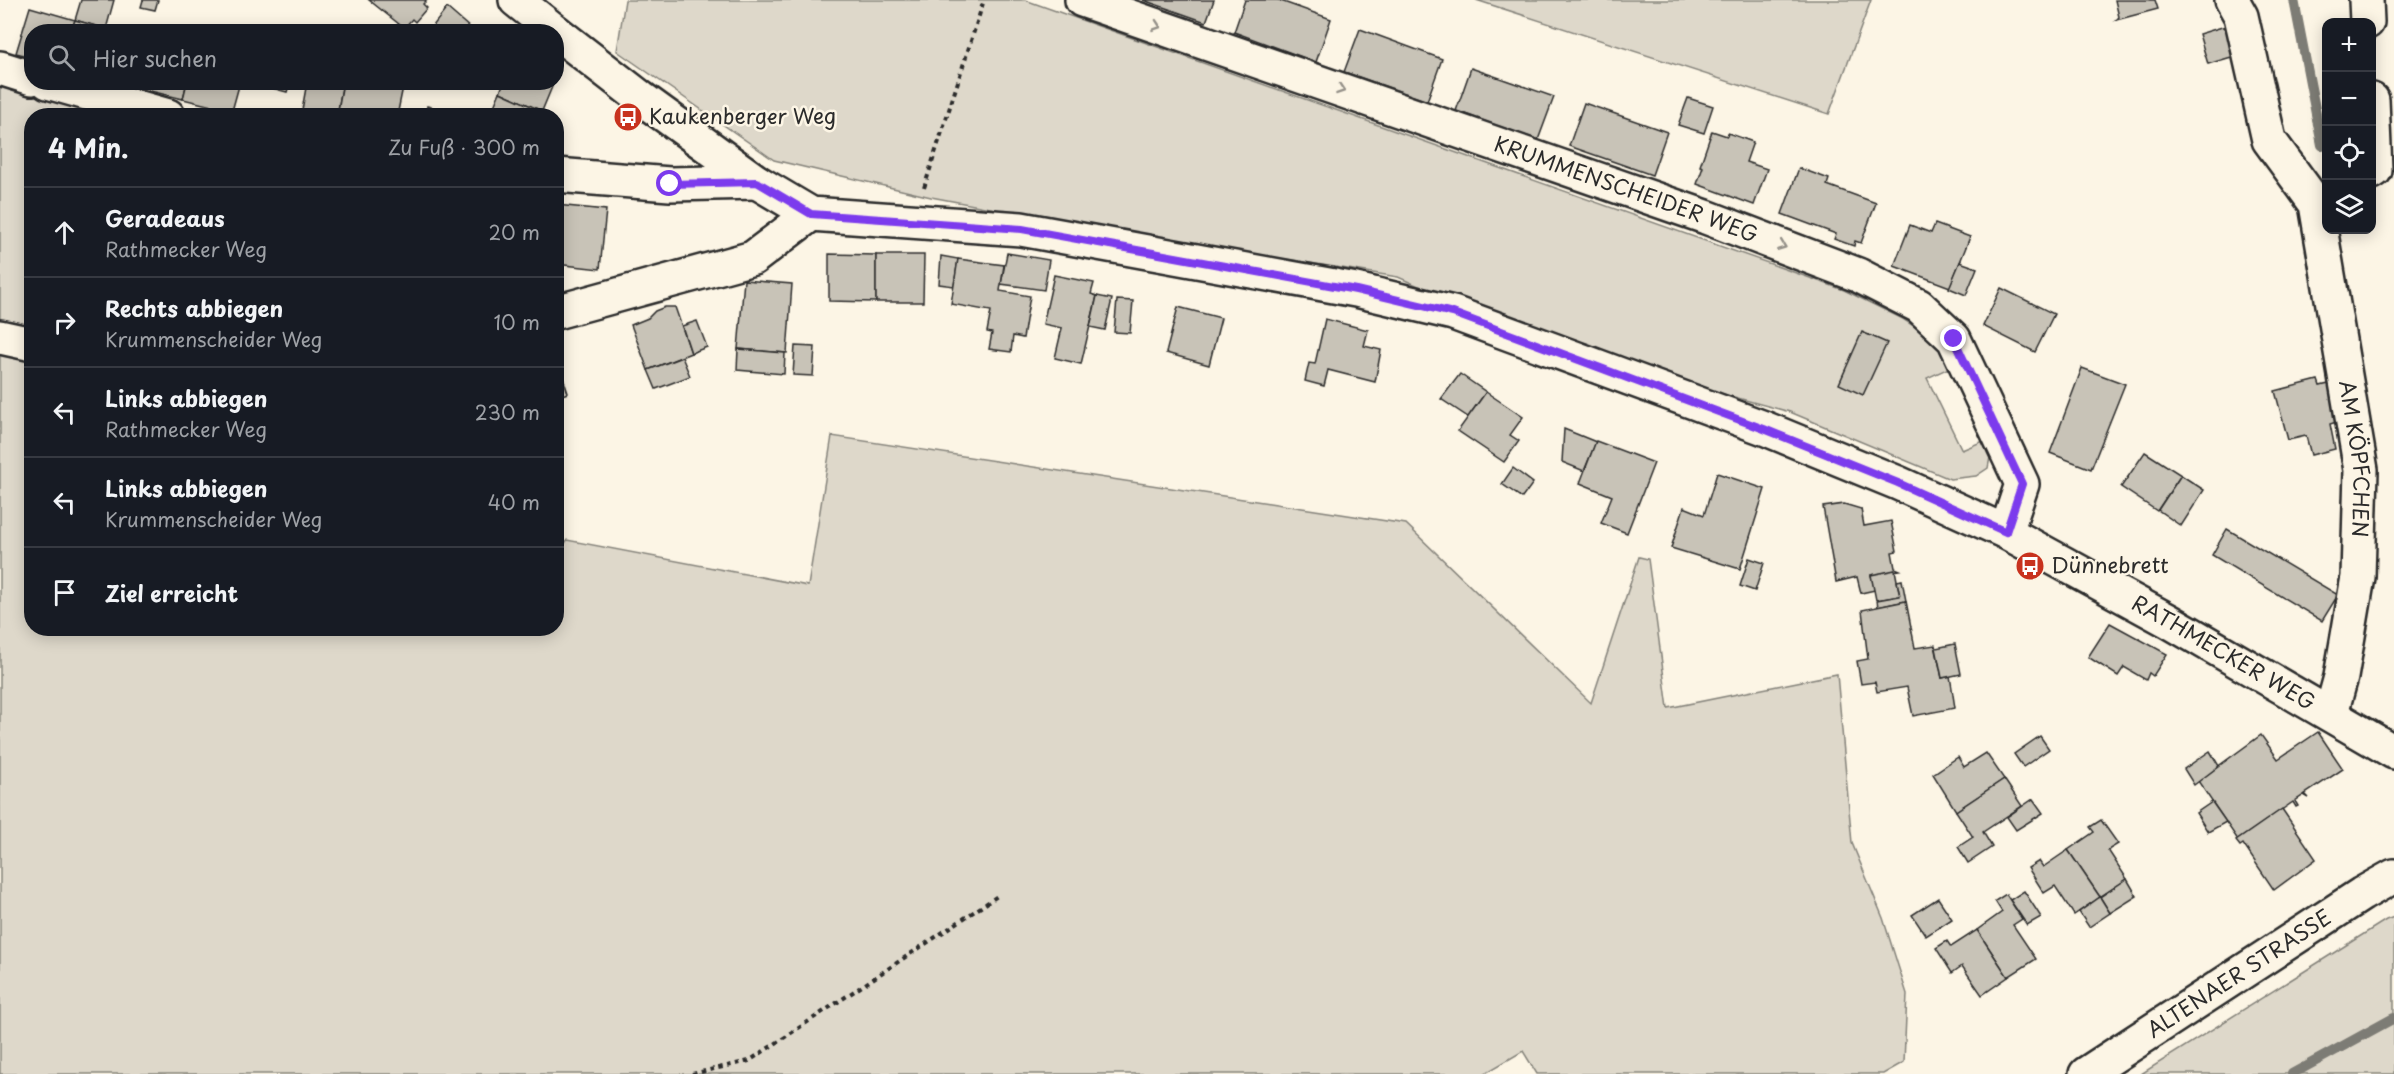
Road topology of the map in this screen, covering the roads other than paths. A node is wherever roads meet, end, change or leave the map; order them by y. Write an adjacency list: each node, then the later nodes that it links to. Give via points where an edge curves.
1 (516, 0): 6 (street)
2 (1082, 0): 19 (street, KRUMMENSCHEIDER WEG, one-way to 19, via 1706,217 1858,275 1919,306 1954,339 2022,484)
3 (2232, 0): 14 (street, AM KÖPFCHEN, via 2241,16 2269,140)
4 (2366, 0): 5 (street)
5 (2367, 18)
6 (546, 24)
7 (564, 38): 13 (street)
8 (0, 69): 9 (street)
9 (24, 76)
10 (76, 90): 11 (street)
11 (140, 108)
12 (564, 176): 13 (street, via 670,184)
13 (757, 182): 15 (street)
14 (2321, 201): 20 (street, AM KÖPFCHEN, via 2361,470 2358,577)
15 (811, 214): 16 (street, via 753,258); 19 (street, RATHMECKER WEG, via 1022,229 1356,290 1453,313 1764,429)
16 (564, 310)
17 (0, 337): 18 (street)
18 (24, 342)
19 (2006, 532): 20 (street, RATHMECKER WEG)
20 (2331, 713): 21 (street, RATHMECKER WEG)
21 (2394, 752)
22 (2394, 876): 23 (street, ALTENAER STRASSE)
23 (2086, 1074)

